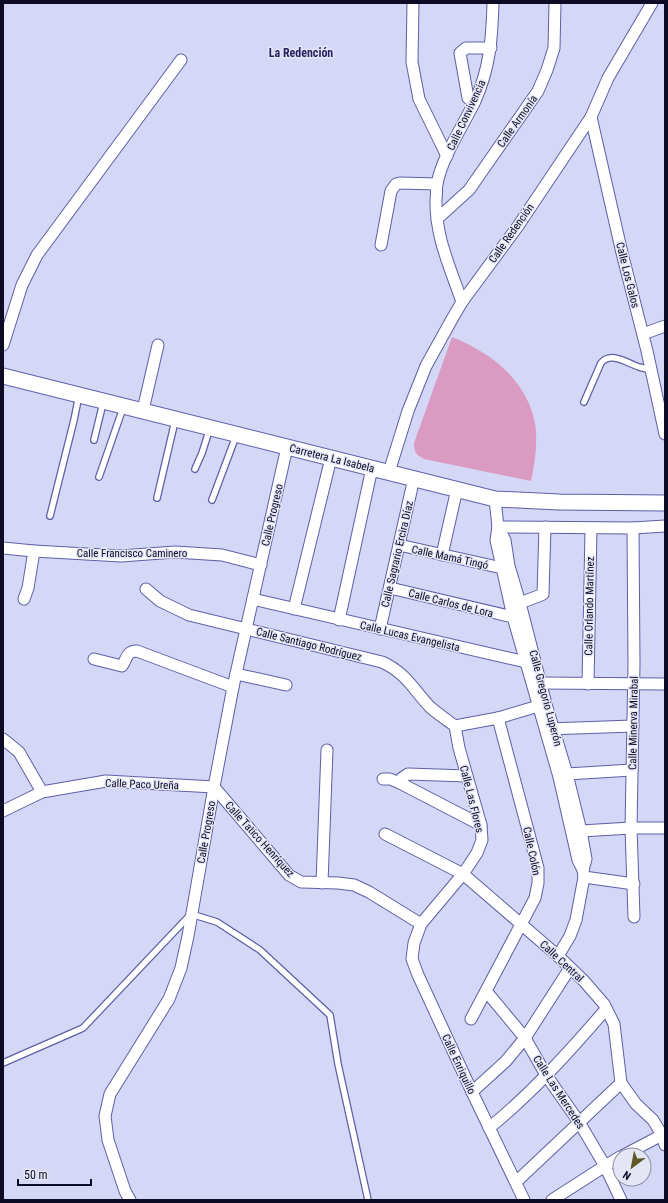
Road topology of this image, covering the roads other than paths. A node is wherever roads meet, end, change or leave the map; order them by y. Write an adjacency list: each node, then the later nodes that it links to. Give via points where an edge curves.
1 (413, 3): 9 (street, via 412,62 419,99)
2 (493, 3): 5 (street, Calle Convivencia)
3 (555, 3): 11 (street, Calle Armonía, via 554,48 538,91 469,190)
4 (652, 3): 8 (street, Calle Redención, via 608,78)
5 (491, 48): 7 (street, Calle Convivencia, via 483,82); 7 (street, via 466,48 460,52 468,98)
6 (181, 60): 16 (street, via 37,255 22,285)
7 (474, 103): 9 (street, Calle Convivencia)
8 (591, 116): 13 (street, Calle Redención, via 518,226); 15 (street, Calle Los Galos)
9 (447, 156): 10 (street, Calle Convivencia)
10 (437, 184): 11 (street, Calle Convivencia); 12 (street, via 400,182 393,186)
11 (437, 219): 13 (street, Calle Convivencia, via 439,237)
12 (382, 245)
13 (462, 302): 35 (street, Calle Redención, via 426,366 408,411)
14 (665, 326): 15 (street)
15 (643, 334): 18 (street, Calle Los Galos)
16 (3, 344)
17 (158, 344): 24 (street)
18 (652, 370): 22 (lane, via 623,360 604,359); 25 (street, Calle Los Galos)
19 (3, 376): 20 (main road, Carretera La Isabela)
20 (79, 394): 21 (main road, Carretera La Isabela); 43 (lane)
21 (104, 400): 23 (main road, Carretera La Isabela); 30 (lane)
22 (584, 402)
23 (124, 406): 24 (main road, Carretera La Isabela); 36 (lane)
24 (143, 410): 26 (main road, Carretera La Isabela)
25 (664, 417): 29 (street, Calle Los Galos)
26 (175, 418): 27 (main road, Carretera La Isabela); 39 (lane)
27 (210, 427): 28 (main road, Carretera La Isabela); 34 (lane)
28 (236, 434): 31 (main road, Carretera La Isabela); 41 (lane)
29 (665, 434)
30 (94, 440)
31 (287, 447): 32 (main road, Carretera La Isabela); 53 (street, Calle Progreso)
32 (331, 458): 33 (main road, Carretera La Isabela); 60 (street)
33 (372, 468): 35 (main road, Carretera La Isabela); 62 (street)
34 (195, 469)
35 (389, 472): 37 (main road, Carretera La Isabela)
36 (100, 477)
37 (414, 478): 38 (main road, Carretera La Isabela); 49 (street, Calle Sagrario Ercira Díaz)
38 (457, 489): 40 (main road, Carretera La Isabela); 52 (street)
39 (157, 498)
40 (495, 499): 42 (main road, Carretera La Isabela); 45 (street, Calle Gregorio Luperón)
41 (212, 500)
42 (665, 503)
43 (50, 516)
44 (665, 526): 48 (street)
45 (498, 527): 46 (street); 54 (street, Calle Gregorio Luperón, via 496,540); 59 (street, Calle Gregorio Luperón, via 505,540)
46 (545, 527): 47 (street); 59 (street, via 543,594)
47 (591, 528): 48 (street); 70 (street, Calle Orlando Martínez)
48 (634, 528): 71 (street, Calle Minerva Mirabal)
49 (399, 545): 52 (street, Calle Mamá Tingó); 55 (street, Calle Sagrario Ercira Díaz)
50 (3, 548): 51 (street, Calle Francisco Caminero)
51 (34, 551): 53 (street, Calle Francisco Caminero, via 121,556 175,552 222,556); 57 (street)
52 (442, 555): 54 (street, Calle Mamá Tingó)
53 (261, 565): 58 (street, Calle Progreso)
54 (502, 568): 61 (street, Calle Gregorio Luperón)
55 (390, 588): 61 (street, Calle Carlos de Lora); 64 (street, Calle Sagrario Ercira Díaz)
56 (146, 589): 63 (street, Calle Santiago Rodríguez, via 160,601 189,615)
57 (24, 599)
58 (253, 599): 60 (street, Calle Lucas Evangelista); 63 (street, Calle Progreso)
59 (520, 603): 68 (street, Calle Gregorio Luperón)
60 (294, 609): 62 (street, Calle Lucas Evangelista)
61 (513, 617): 66 (street, Calle Gregorio Luperón)
62 (339, 620): 64 (street, Calle Lucas Evangelista)
63 (246, 629): 67 (street, Calle Progreso); 76 (street, Calle Santiago Rodríguez, via 394,667 431,707)
64 (380, 629): 66 (street, Calle Lucas Evangelista)
65 (94, 658): 73 (street, via 122,666 127,655 137,651)
66 (526, 662): 74 (street, Calle Gregorio Luperón)
67 (236, 674): 69 (street); 73 (street, Calle Progreso)
68 (542, 683): 70 (street); 74 (street, Calle Gregorio Luperón)
69 (286, 684)
70 (588, 684): 71 (street)
71 (634, 684): 72 (street); 77 (street, Calle Minerva Mirabal)
72 (665, 684)
73 (233, 688): 86 (street, Calle Progreso)
74 (542, 705): 75 (street); 78 (street, Calle Gregorio Luperón)
75 (498, 718): 76 (street); 101 (street, Calle Colón, via 538,868 535,898)
76 (455, 726): 83 (street, Calle Las Flores)
77 (633, 726): 78 (street); 81 (street, Calle Minerva Mirabal)
78 (550, 728): 82 (street, Calle Gregorio Luperón)
79 (3, 739): 87 (street, via 19,752)
80 (327, 750): 96 (street)
81 (632, 770): 82 (street); 90 (street, Calle Minerva Mirabal)
82 (563, 775): 92 (street, Calle Gregorio Luperón); 95 (street, Calle Gregorio Luperón, via 578,860)
83 (467, 776): 85 (street, via 408,774); 89 (street, Calle Las Flores)
84 (383, 779): 85 (street)
85 (400, 783): 89 (street)
86 (214, 787): 87 (street, Calle Paco Ureña, via 106,781); 96 (street, Calle Tatico Henríquez, via 289,875 301,882); 98 (street, Calle Progreso)
87 (42, 792): 88 (street, Calle Paco Ureña)
88 (3, 811)
89 (481, 825): 94 (street, Calle Las Flores, via 482,840)
90 (631, 828): 91 (street); 92 (street); 97 (street, Calle Minerva Mirabal)
91 (665, 828)
92 (581, 832): 95 (street, Calle Gregorio Luperón, via 586,859)
93 (385, 834): 94 (street, Calle Central)
94 (463, 874): 100 (street, Calle Las Flores); 101 (street, Calle Central)
95 (584, 874): 97 (street); 102 (street, Calle Gregorio Luperón, via 576,920)
96 (322, 883): 100 (street, Calle Tatico Henríquez, via 338,883 364,890)
97 (634, 884): 99 (street, Calle Minerva Mirabal)
98 (191, 914): 108 (lane, via 83,1028); 119 (street, Calle Progreso, via 181,968 169,999 108,1101 105,1116 108,1140); 120 (lane, via 217,922 260,950 330,1015 338,1064)
99 (634, 917)
100 (421, 924): 111 (street, Calle Enriquillo, via 414,943 412,959)
101 (521, 924): 102 (street, Calle Central); 104 (street, Calle Colón)
102 (558, 956): 103 (street, Calle Central)
103 (570, 968): 105 (street, Calle Central); 107 (street)
104 (486, 991): 106 (street, Calle Colón); 107 (street, Calle Las Mercedes)
105 (606, 1009): 109 (street); 110 (street, Calle Central, via 614,1024)
106 (471, 1019)
107 (525, 1038): 109 (street, Calle Las Mercedes); 111 (street, via 506,1061)
108 (3, 1063)
109 (546, 1075): 112 (street, Calle Las Mercedes); 113 (street)
110 (621, 1083): 112 (street); 114 (street, Calle Central, via 652,1120)
111 (472, 1092): 113 (street, Calle Enriquillo)
112 (579, 1122): 117 (street, Calle Las Mercedes); 118 (street)
113 (489, 1128): 118 (street, Calle Enriquillo)
114 (664, 1140): 115 (street)
115 (645, 1147)
116 (612, 1162): 117 (street)
117 (605, 1166): 122 (street); 123 (street, Calle Las Mercedes)
118 (516, 1182): 121 (street, Calle Enriquillo)
119 (130, 1200)
120 (368, 1200)
121 (524, 1200)
122 (552, 1200)
123 (621, 1200)

